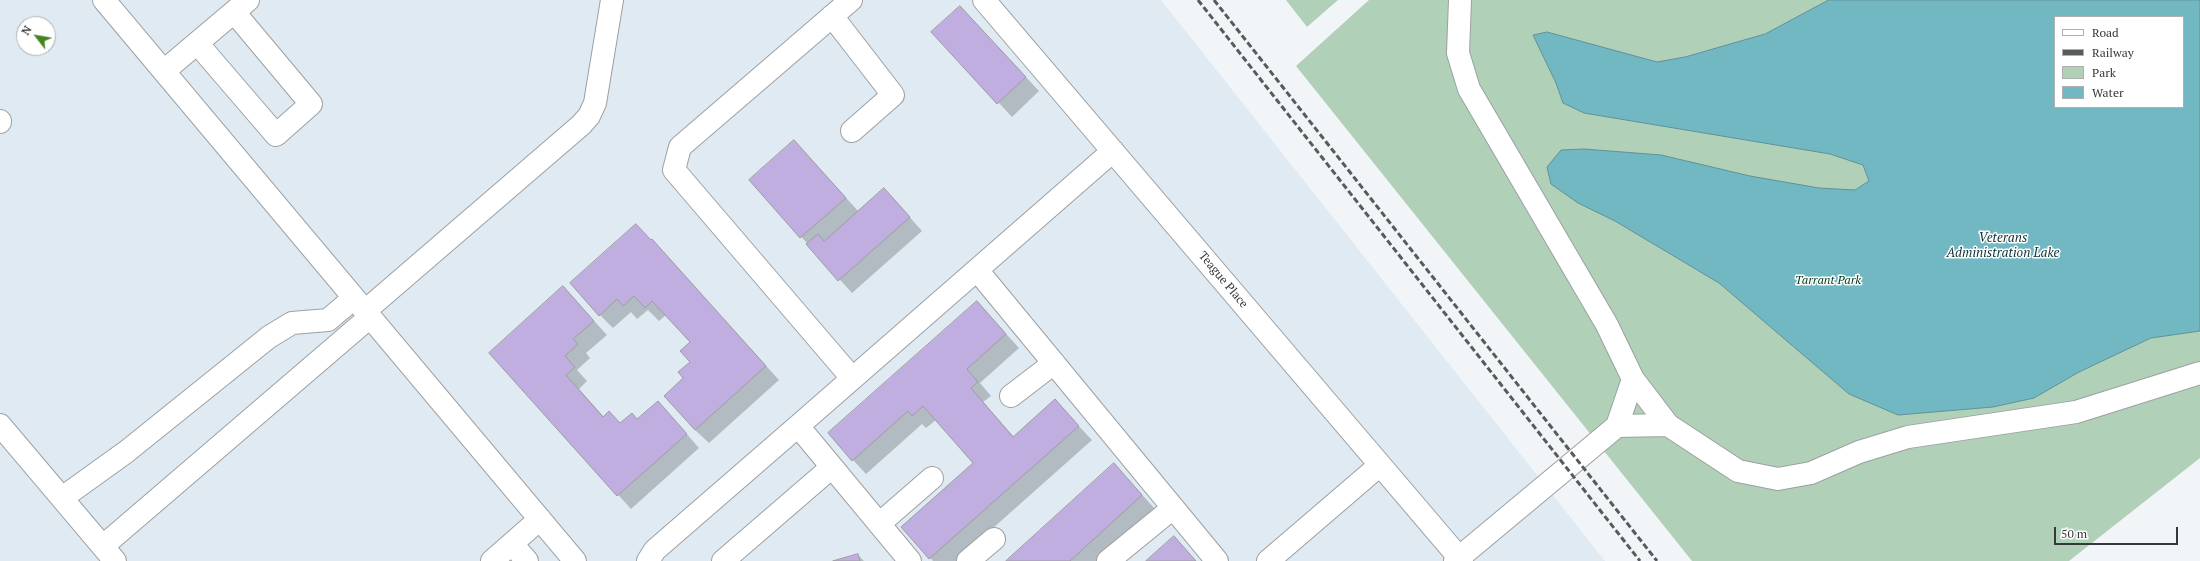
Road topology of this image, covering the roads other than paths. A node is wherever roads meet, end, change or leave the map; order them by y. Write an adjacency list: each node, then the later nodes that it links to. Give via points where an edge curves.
1 (104, 0): 9 (lane)
2 (612, 0): 13 (lane, via 595,103 589,116)
3 (851, 0): 7 (lane)
4 (984, 0): 11 (lane, Teague Place)
5 (1460, 0): 17 (lane, via 1458,53 1469,89 1607,325)
6 (241, 6): 8 (lane); 8 (lane, via 311,104 276,135)
7 (832, 16): 10 (lane, via 893,95); 16 (lane, via 680,147 674,170)
8 (197, 43): 9 (lane)
9 (164, 71): 13 (lane)
10 (852, 131)
11 (1113, 151): 12 (lane); 23 (lane, Teague Place)
12 (977, 270): 14 (lane); 16 (lane)
13 (363, 309): 26 (lane, via 328,320 292,323 269,337 126,452); 28 (lane); 32 (lane)
14 (1054, 363): 18 (lane); 27 (lane)
15 (2200, 373): 20 (lane, via 2076,412 1908,437 1859,452 1811,474 1778,479 1738,471)
16 (852, 378): 21 (lane)
17 (1633, 379): 20 (lane); 22 (lane)
18 (1011, 396)
19 (0, 425): 26 (lane)
20 (1668, 425): 22 (lane)
21 (798, 426): 24 (lane); 37 (lane, via 655,550)
22 (1617, 426): 33 (lane)
23 (1380, 465): 33 (lane, Teague Place); 43 (lane)
24 (832, 467): 29 (lane); 38 (lane)
25 (932, 478): 29 (lane)
26 (62, 498): 32 (lane)
27 (1173, 508): 41 (lane); 42 (lane)
28 (540, 520): 31 (lane); 36 (lane)
29 (879, 524): 39 (lane)
30 (994, 539): 40 (lane)
31 (512, 544): 34 (lane); 35 (lane)
32 (109, 554)
33 (1458, 560)
34 (492, 561)
35 (527, 561)
36 (575, 561)
37 (648, 561)
38 (723, 561)
39 (910, 561)
40 (968, 561)
41 (1108, 561)
42 (1216, 561)
43 (1268, 561)

